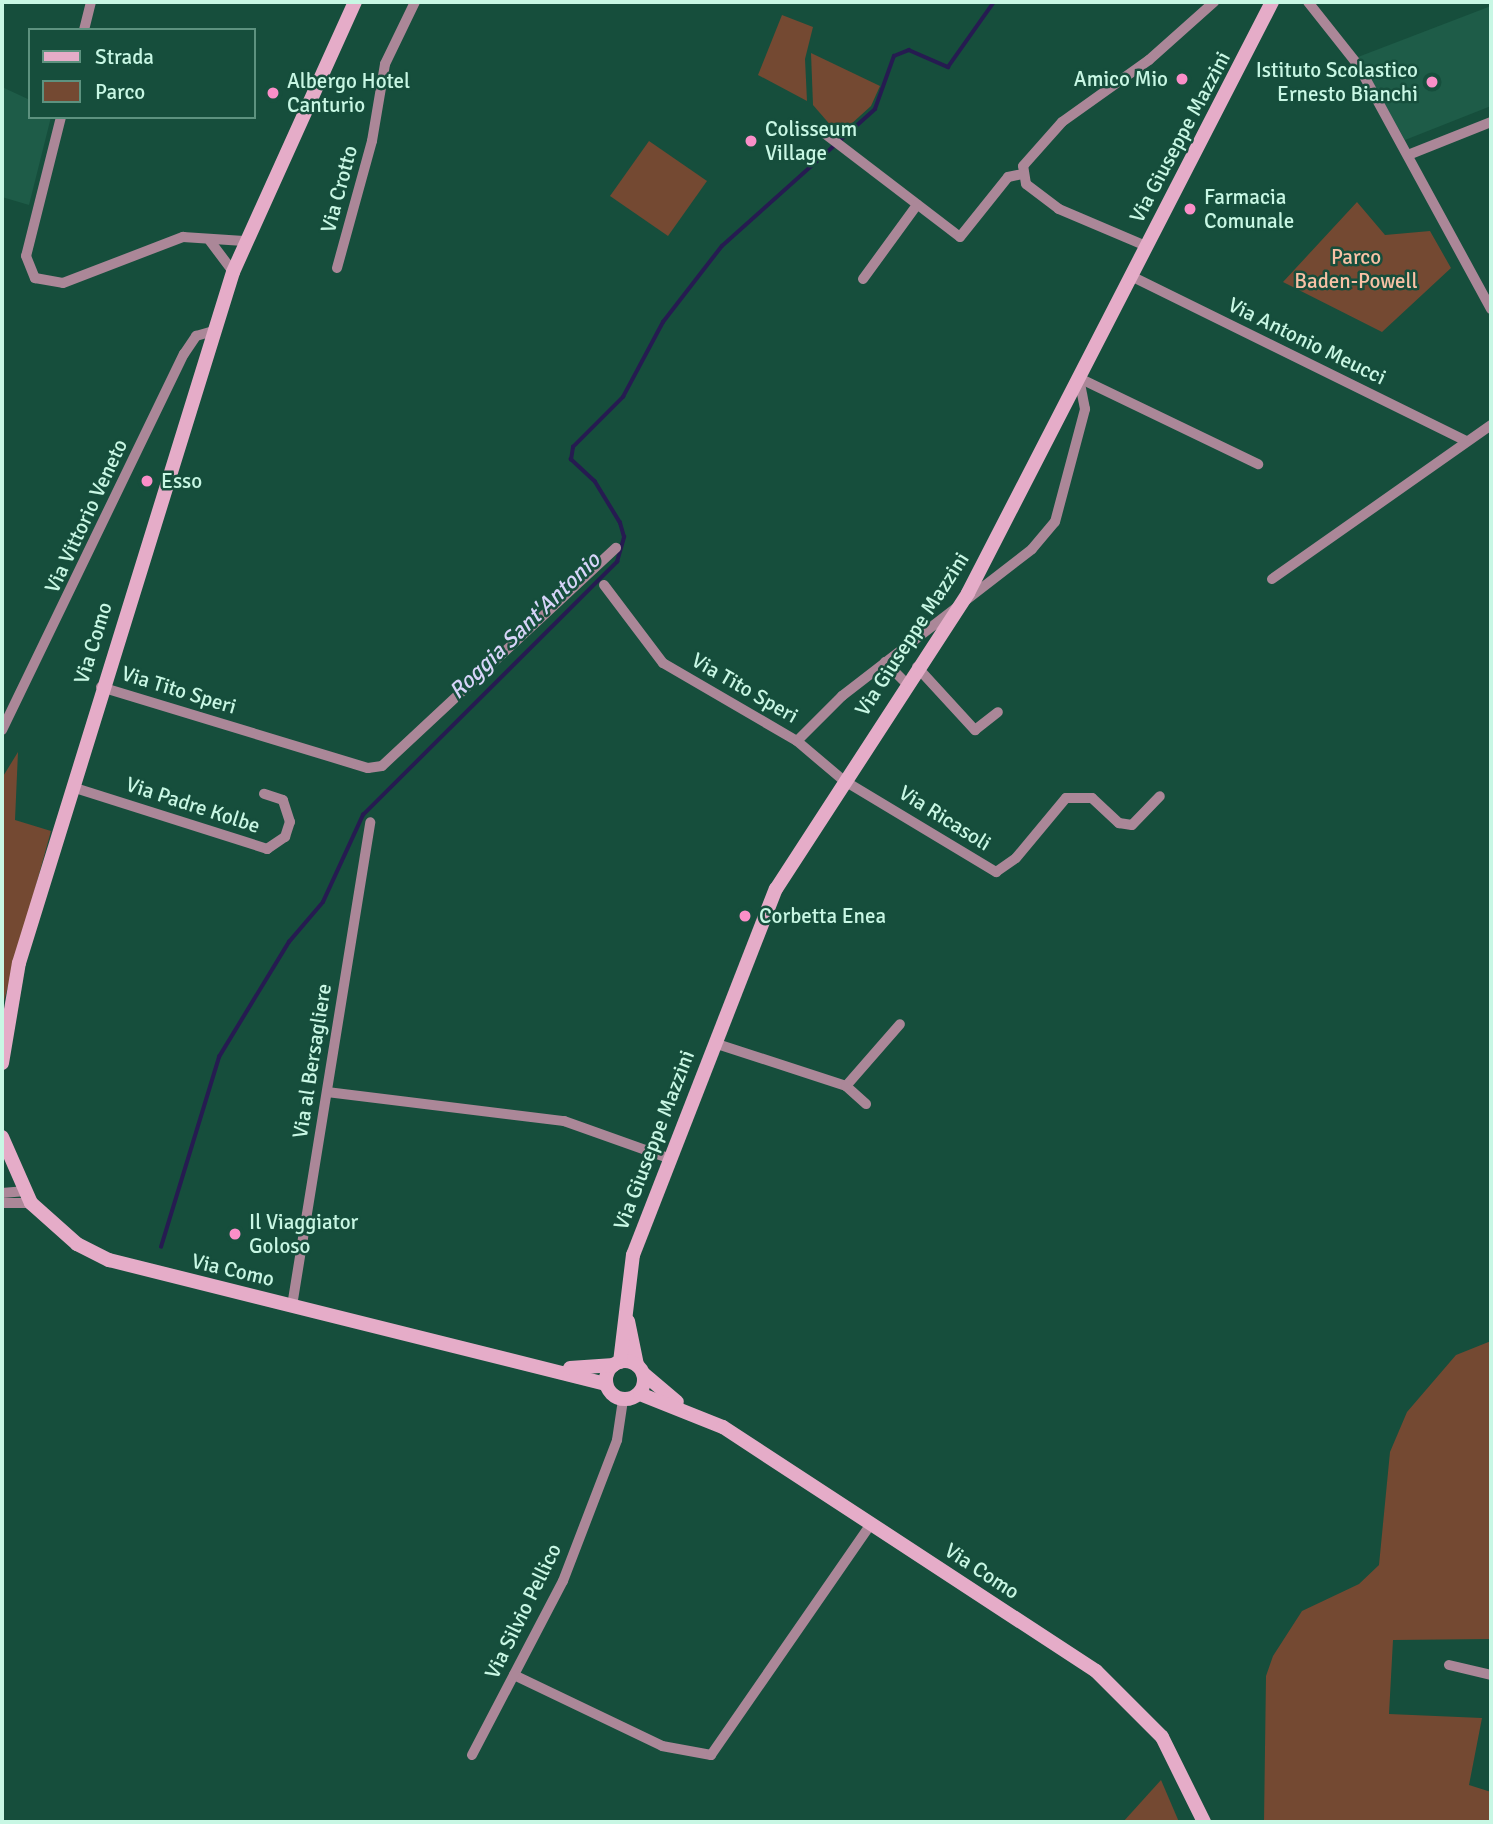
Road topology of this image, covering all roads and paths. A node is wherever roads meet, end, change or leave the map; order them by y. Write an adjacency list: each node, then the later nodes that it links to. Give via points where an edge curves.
1 (91, 2): 7 (street)
2 (355, 2): 15 (main road, Via Como)
3 (415, 2): 17 (street, Via Crotto, via 385,64 372,141)
4 (1214, 2): 12 (street, via 1149,60 1062,122)
5 (1272, 2): 16 (main road, Via Giuseppe Mazzini)
6 (1308, 2): 11 (street, via 1359,65)
7 (84, 28)
8 (60, 119): 14 (street, via 26,256 35,278 63,283 183,237)
9 (1491, 122): 11 (street)
10 (824, 133): 13 (street)
11 (1408, 155): 21 (street)
12 (1022, 174): 13 (street, via 1008,177 960,237); 16 (street, via 1059,209)
13 (917, 205): 20 (street)
14 (208, 239): 15 (street); 18 (street)
15 (244, 242): 18 (main road, Via Como)
16 (1146, 246): 19 (main road, Via Giuseppe Mazzini)
17 (337, 268)
18 (233, 272): 22 (main road, Via Como)
19 (1130, 275): 23 (main road, Via Giuseppe Mazzini); 25 (street, Via Antonio Meucci)
20 (863, 279)
21 (1491, 309)
22 (214, 331): 34 (main road, Via Como); 36 (street, Via Vittorio Veneto, via 196,336 184,354)
23 (1079, 378): 26 (street); 30 (main road, Via Giuseppe Mazzini); 30 (street, Via Tito Speri, via 1085,409 1055,522 1032,549)
24 (1491, 425): 25 (street)
25 (1466, 441): 28 (street)
26 (1258, 464)
27 (616, 548): 34 (street, Via Tito Speri, via 382,766 368,768)
28 (1272, 579)
29 (604, 585): 37 (street, Via Tito Speri, via 663,663)
30 (968, 593): 31 (street, Via Tito Speri); 32 (main road, Via Giuseppe Mazzini)
31 (885, 662): 33 (street); 37 (street, Via Tito Speri)
32 (917, 667): 33 (main road, Via Giuseppe Mazzini); 35 (street, via 975,730)
33 (906, 683): 38 (main road, Via Giuseppe Mazzini)
34 (101, 687): 39 (main road, Via Como)
35 (998, 712)
36 (2, 730)
37 (797, 741): 38 (street, Via Ricasoli)
38 (843, 780): 41 (street, Via Ricasoli, via 996,872 1066,798 1093,797 1119,823 1132,825); 44 (main road, Via Giuseppe Mazzini, via 776,889)
39 (72, 787): 40 (street, Via Padre Kolbe, via 267,849 285,838 290,822 283,800); 45 (main road, Via Como, via 19,963)
40 (264, 794)
41 (1160, 796)
42 (370, 822): 47 (street, Via al Bersagliere)
43 (900, 1024): 46 (street)
44 (714, 1043): 46 (street); 50 (main road, Via Giuseppe Mazzini)
45 (2, 1063)
46 (846, 1086): 48 (street)
47 (327, 1092): 50 (street, via 564,1121); 55 (street, Via al Bersagliere)
48 (866, 1104)
49 (2, 1137): 52 (main road, Via Como)
50 (668, 1158): 54 (main road, Via Giuseppe Mazzini, via 633,1255)
51 (2, 1193): 52 (street)
52 (27, 1197): 53 (street); 55 (main road, Via Como, via 77,1244 109,1259)
53 (2, 1203)
54 (625, 1302): 57 (main road, Via Giuseppe Mazzini); 58 (main road, Via Giuseppe Mazzini)
55 (292, 1306): 56 (main road, Via Como)
56 (513, 1360): 57 (main road, Via Como, via 581,1370); 59 (main road, Via Como)
57 (617, 1363): 58 (main road, Via Como); 59 (main road, Via Giuseppe Mazzini)
58 (640, 1369): 60 (main road, Via Giuseppe Mazzini); 62 (main road, Via Como)
59 (606, 1384): 61 (main road)
60 (640, 1394): 61 (main road); 62 (main road, Via Como)
61 (623, 1400): 65 (street, Via Silvio Pellico, via 617,1440 563,1581)
62 (684, 1408): 63 (main road, Via Como)
63 (871, 1524): 65 (street, via 711,1755 663,1746); 68 (main road, Via Como, via 1121,1691 1173,1754)
64 (1449, 1665): 66 (street)
65 (514, 1675): 67 (street, Via Silvio Pellico)
66 (1491, 1675)
67 (472, 1755)
68 (1204, 1822)

